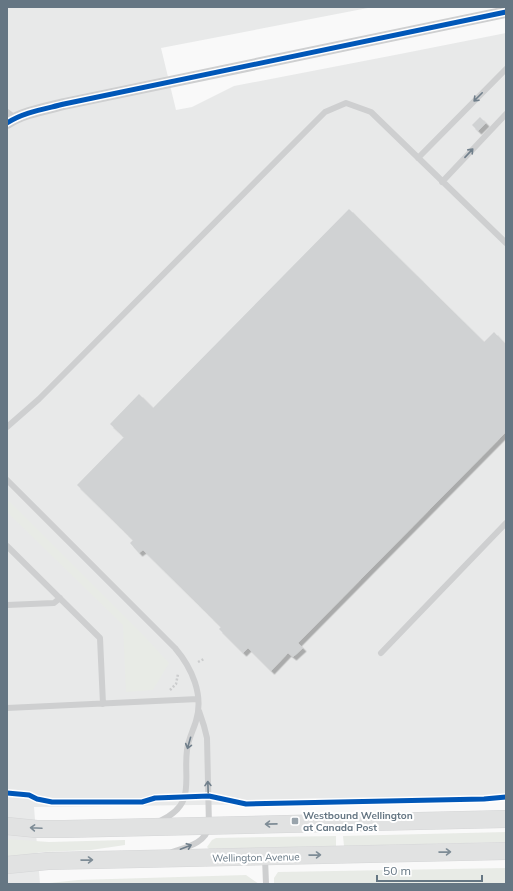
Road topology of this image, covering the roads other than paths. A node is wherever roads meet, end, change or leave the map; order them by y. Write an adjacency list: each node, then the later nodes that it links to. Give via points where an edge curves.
1 (506, 12): 4 (street)
2 (506, 69): 5 (lane, one-way to 5)
3 (506, 114): 6 (lane, one-way to 3)
4 (10, 117)
5 (418, 158): 6 (lane); 8 (lane, via 371,112 346,103 325,112 39,399)
6 (442, 182): 7 (lane)
7 (506, 243)
8 (7, 427)
9 (7, 480): 15 (lane, via 183,657 192,674)
10 (506, 523): 14 (lane)
11 (7, 546): 12 (lane)
12 (60, 598): 13 (lane, via 54,603); 16 (lane, via 100,638)
13 (7, 605)
14 (382, 653)
15 (198, 702): 16 (lane); 20 (lane, one-way to 15, via 207,738); 21 (lane, one-way to 21, via 196,720 187,750 188,784 185,797 172,815)
16 (103, 704): 17 (lane)
17 (7, 708)
18 (506, 819): 20 (main road, one-way to 20)
19 (7, 826): 21 (main road, one-way to 19)
20 (210, 826): 21 (main road); 24 (lane, one-way to 20, via 198,842 204,838)
21 (140, 828)
22 (506, 851): 23 (main road, Wellington Avenue, one-way to 22)
23 (265, 856): 24 (main road, Wellington Avenue); 26 (lane)
24 (154, 859): 25 (main road, Wellington Avenue, one-way to 24, via 48,861)
25 (7, 866)
26 (266, 884)

